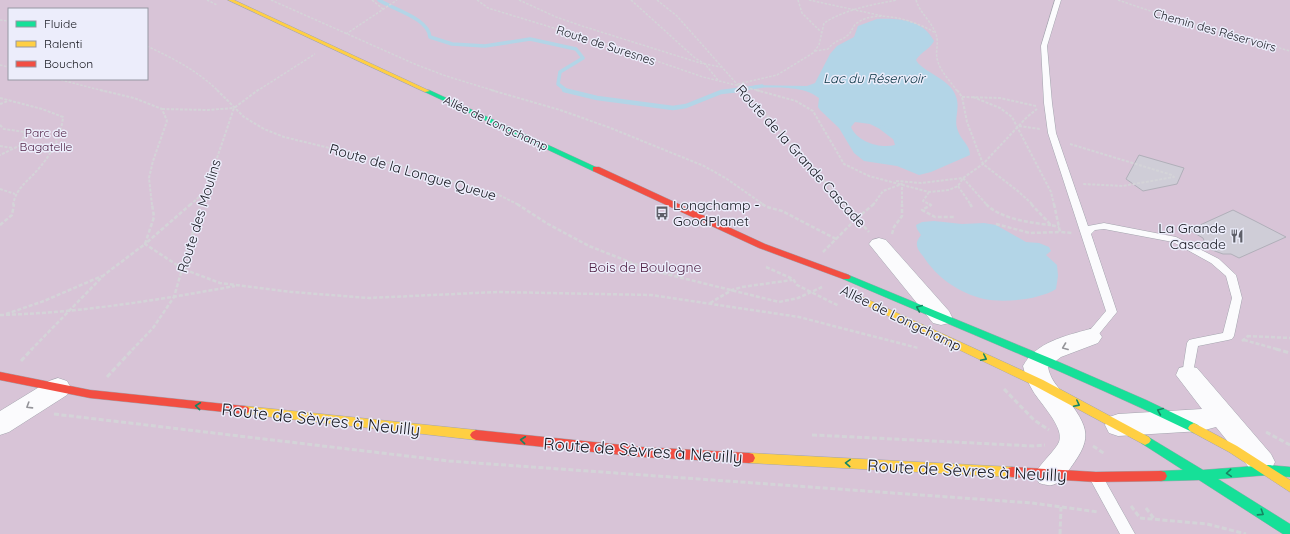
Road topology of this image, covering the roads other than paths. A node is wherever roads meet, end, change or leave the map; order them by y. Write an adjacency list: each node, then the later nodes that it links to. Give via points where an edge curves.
1 (230, 0): 5 (main road, Allée de Longchamp)
2 (1058, 0): 3 (lane, via 1044,46 1048,103 1054,139)
3 (1085, 235): 9 (lane, via 1112,312); 11 (lane, via 1092,227 1098,226 1146,232 1176,240 1215,262 1230,275 1237,298 1233,339 1194,343)
4 (878, 243): 8 (street)
5 (762, 246): 6 (main road, Allée de Longchamp); 8 (main road, Allée de Longchamp, one-way to 5, via 812,263)
6 (802, 271)
7 (829, 284): 13 (main road, Allée de Longchamp, one-way to 13)
8 (941, 318): 10 (main road, Allée de Longchamp)
9 (1090, 337): 10 (street, one-way to 10)
10 (1040, 359): 13 (street, via 1035,371); 16 (main road, Allée de Longchamp, one-way to 10)
11 (1188, 375): 15 (street)
12 (4, 376): 14 (main road, Route de Sèvres à Neuilly)
13 (1043, 386): 18 (main road, Allée de Longchamp, one-way to 18); 20 (street, via 1069,424 1072,433 1072,443)
14 (58, 388): 17 (street, one-way to 17); 20 (main road, Route de Sèvres à Neuilly, one-way to 14, via 642,452 90,394)
15 (1221, 416): 16 (street); 19 (street)
16 (1184, 421): 18 (street); 19 (main road, Allée de Longchamp)
17 (0, 424)
18 (1118, 425): 21 (main road, Allée de Longchamp)
19 (1279, 471): 21 (main road, Route de Sèvres à Neuilly, one-way to 21); 23 (main road, Allée de Longchamp)
20 (1049, 474): 22 (main road, Route de Sèvres à Neuilly)
21 (1204, 475): 22 (main road, Route de Sèvres à Neuilly); 24 (main road, Allée de Longchamp, one-way to 24)
22 (1096, 477): 25 (lane)
23 (1290, 487)
24 (1290, 531)
25 (1128, 534)

